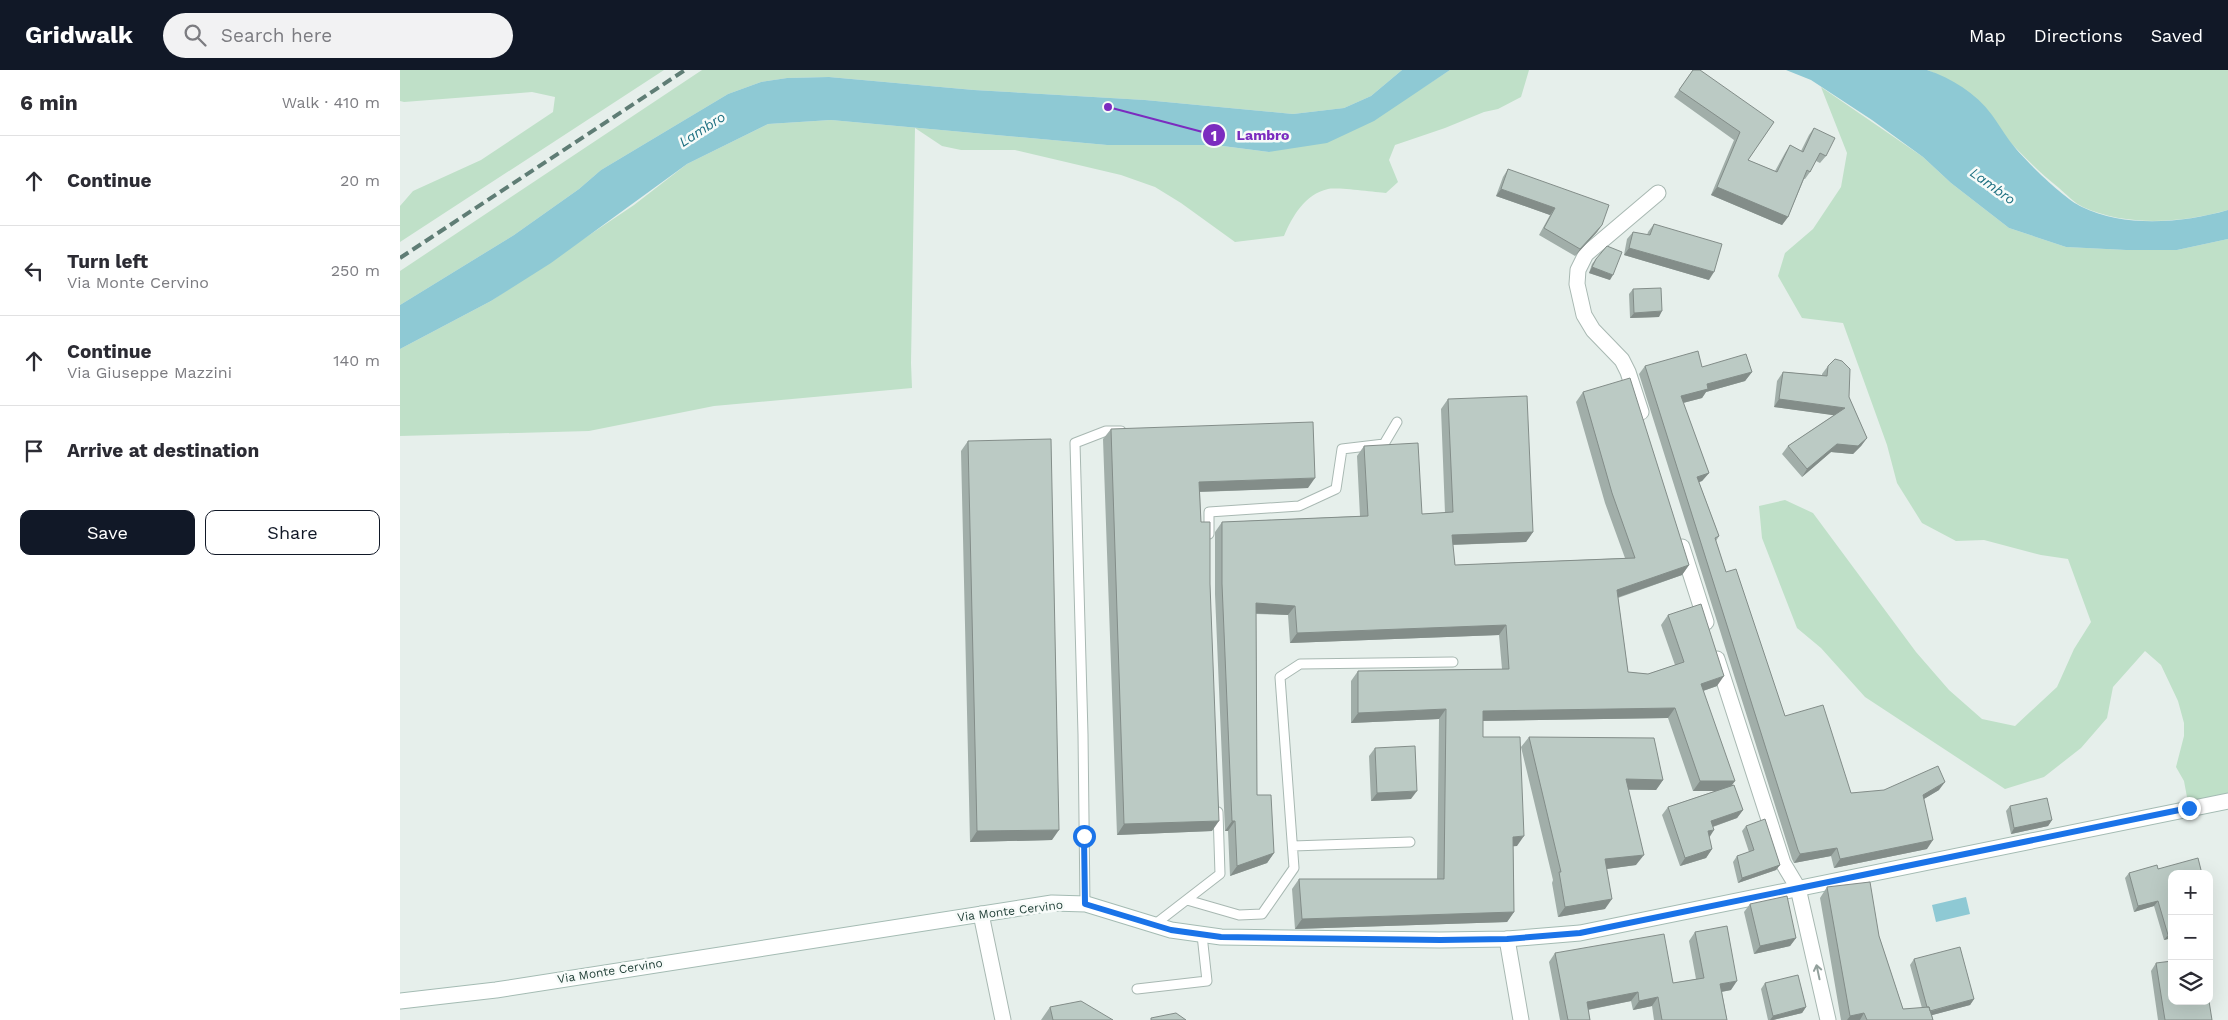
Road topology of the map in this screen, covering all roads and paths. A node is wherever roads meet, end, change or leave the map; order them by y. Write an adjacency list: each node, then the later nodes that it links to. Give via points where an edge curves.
1 (1658, 192): 3 (street, via 1586,254 1578,270 1577,284 1584,315 1593,330 1622,360 1628,372)
2 (1397, 422): 6 (lane, via 1384,444 1342,449 1336,489 1299,506 1209,512)
3 (1646, 427)
4 (1135, 430): 14 (lane, via 1106,431 1075,443)
5 (1677, 529): 12 (street, via 1783,863)
6 (1209, 548)
7 (1453, 662): 11 (lane, via 1300,664 1280,676)
8 (1218, 799): 13 (lane, via 1220,874)
9 (2228, 801): 12 (street, Via Monte Cervino)
10 (1410, 842): 11 (lane)
11 (1293, 846): 13 (lane, via 1294,868 1262,914 1240,915)
12 (1798, 888): 18 (street, Via Monte Cervino, via 1580,933); 23 (street, one-way to 12)
13 (1187, 900): 16 (lane)
14 (1085, 904): 15 (street, Via Monte Cervino, via 1052,903); 16 (street, Via Monte Cervino)
15 (981, 914): 20 (street, Via Monte Cervino, via 496,990); 21 (street)
16 (1154, 925): 17 (street, Via Monte Cervino)
17 (1202, 935): 18 (street, Via Monte Cervino); 19 (lane, via 1207,981)
18 (1507, 939): 22 (street)
19 (1137, 989)
20 (400, 1001)
21 (1003, 1020)
22 (1521, 1020)
23 (1828, 1020)

